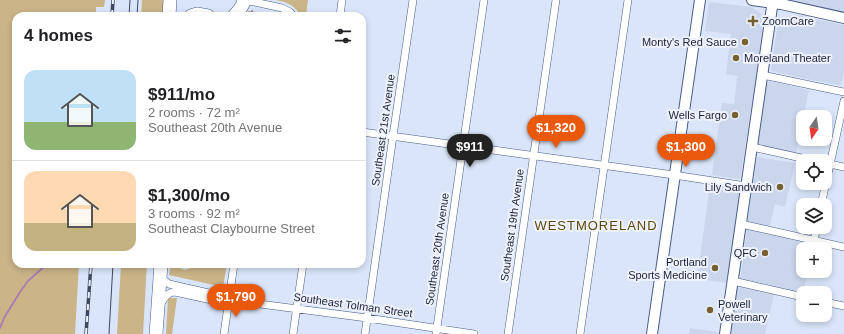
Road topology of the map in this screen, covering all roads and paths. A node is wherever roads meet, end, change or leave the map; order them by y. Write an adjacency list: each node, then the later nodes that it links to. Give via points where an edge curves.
1 (170, 0): 12 (highway)
2 (178, 0): 13 (highway)
3 (245, 0): 14 (highway); 15 (street)
4 (342, 0): 16 (street)
5 (413, 0): 22 (street, Southeast 21st Avenue)
6 (484, 0): 23 (street, Southeast 20th Avenue)
7 (556, 0): 26 (street, Southeast 19th Avenue)
8 (628, 0): 29 (street)
9 (700, 0): 31 (street)
10 (752, 0): 11 (street)
11 (773, 1): 17 (street); 18 (street)
12 (169, 12)
13 (176, 12)
14 (238, 12)
15 (290, 12)
16 (340, 12)
17 (844, 18)
18 (762, 75): 19 (street); 24 (street)
19 (844, 92)
20 (844, 101): 25 (street)
21 (366, 133): 22 (street)
22 (393, 136): 23 (street); 48 (street, Southeast 21st Avenue)
23 (463, 146): 26 (street); 49 (street, Southeast 20th Avenue)
24 (752, 147): 27 (street); 32 (street)
25 (831, 154)
26 (533, 156): 29 (street); 56 (street, Southeast 19th Avenue)
27 (796, 157)
28 (832, 165): 30 (street)
29 (604, 166): 31 (street); 57 (street)
30 (844, 167)
31 (674, 175): 32 (street); 58 (street)
32 (746, 186): 33 (street)
33 (741, 224): 35 (street); 41 (street)
34 (815, 234): 35 (street)
35 (814, 240): 36 (street)
36 (844, 247)
37 (153, 268): 50 (highway)
38 (233, 268): 43 (street)
39 (303, 268): 47 (street)
40 (160, 270): 43 (street, Southeast Tolman Street, via 169,284 222,296); 46 (highway)
41 (733, 281): 42 (street); 59 (street)
42 (796, 295)
43 (229, 300): 46 (street, Southeast Tolman Street, via 221,302 171,292); 47 (street, Southeast Tolman Street); 52 (street)
44 (832, 303): 45 (street)
45 (844, 306)
46 (158, 308): 51 (highway)
47 (297, 308): 48 (street, Southeast Tolman Street); 53 (street)
48 (367, 318): 49 (street, Southeast Tolman Street); 54 (street, Southeast 21st Avenue)
49 (437, 332): 55 (street, Southeast Tolman Street)
50 (148, 334)
51 (156, 334)
52 (224, 334)
53 (293, 334)
54 (365, 334)
55 (474, 334)
56 (508, 334)
57 (580, 334)
58 (652, 334)
59 (725, 334)

